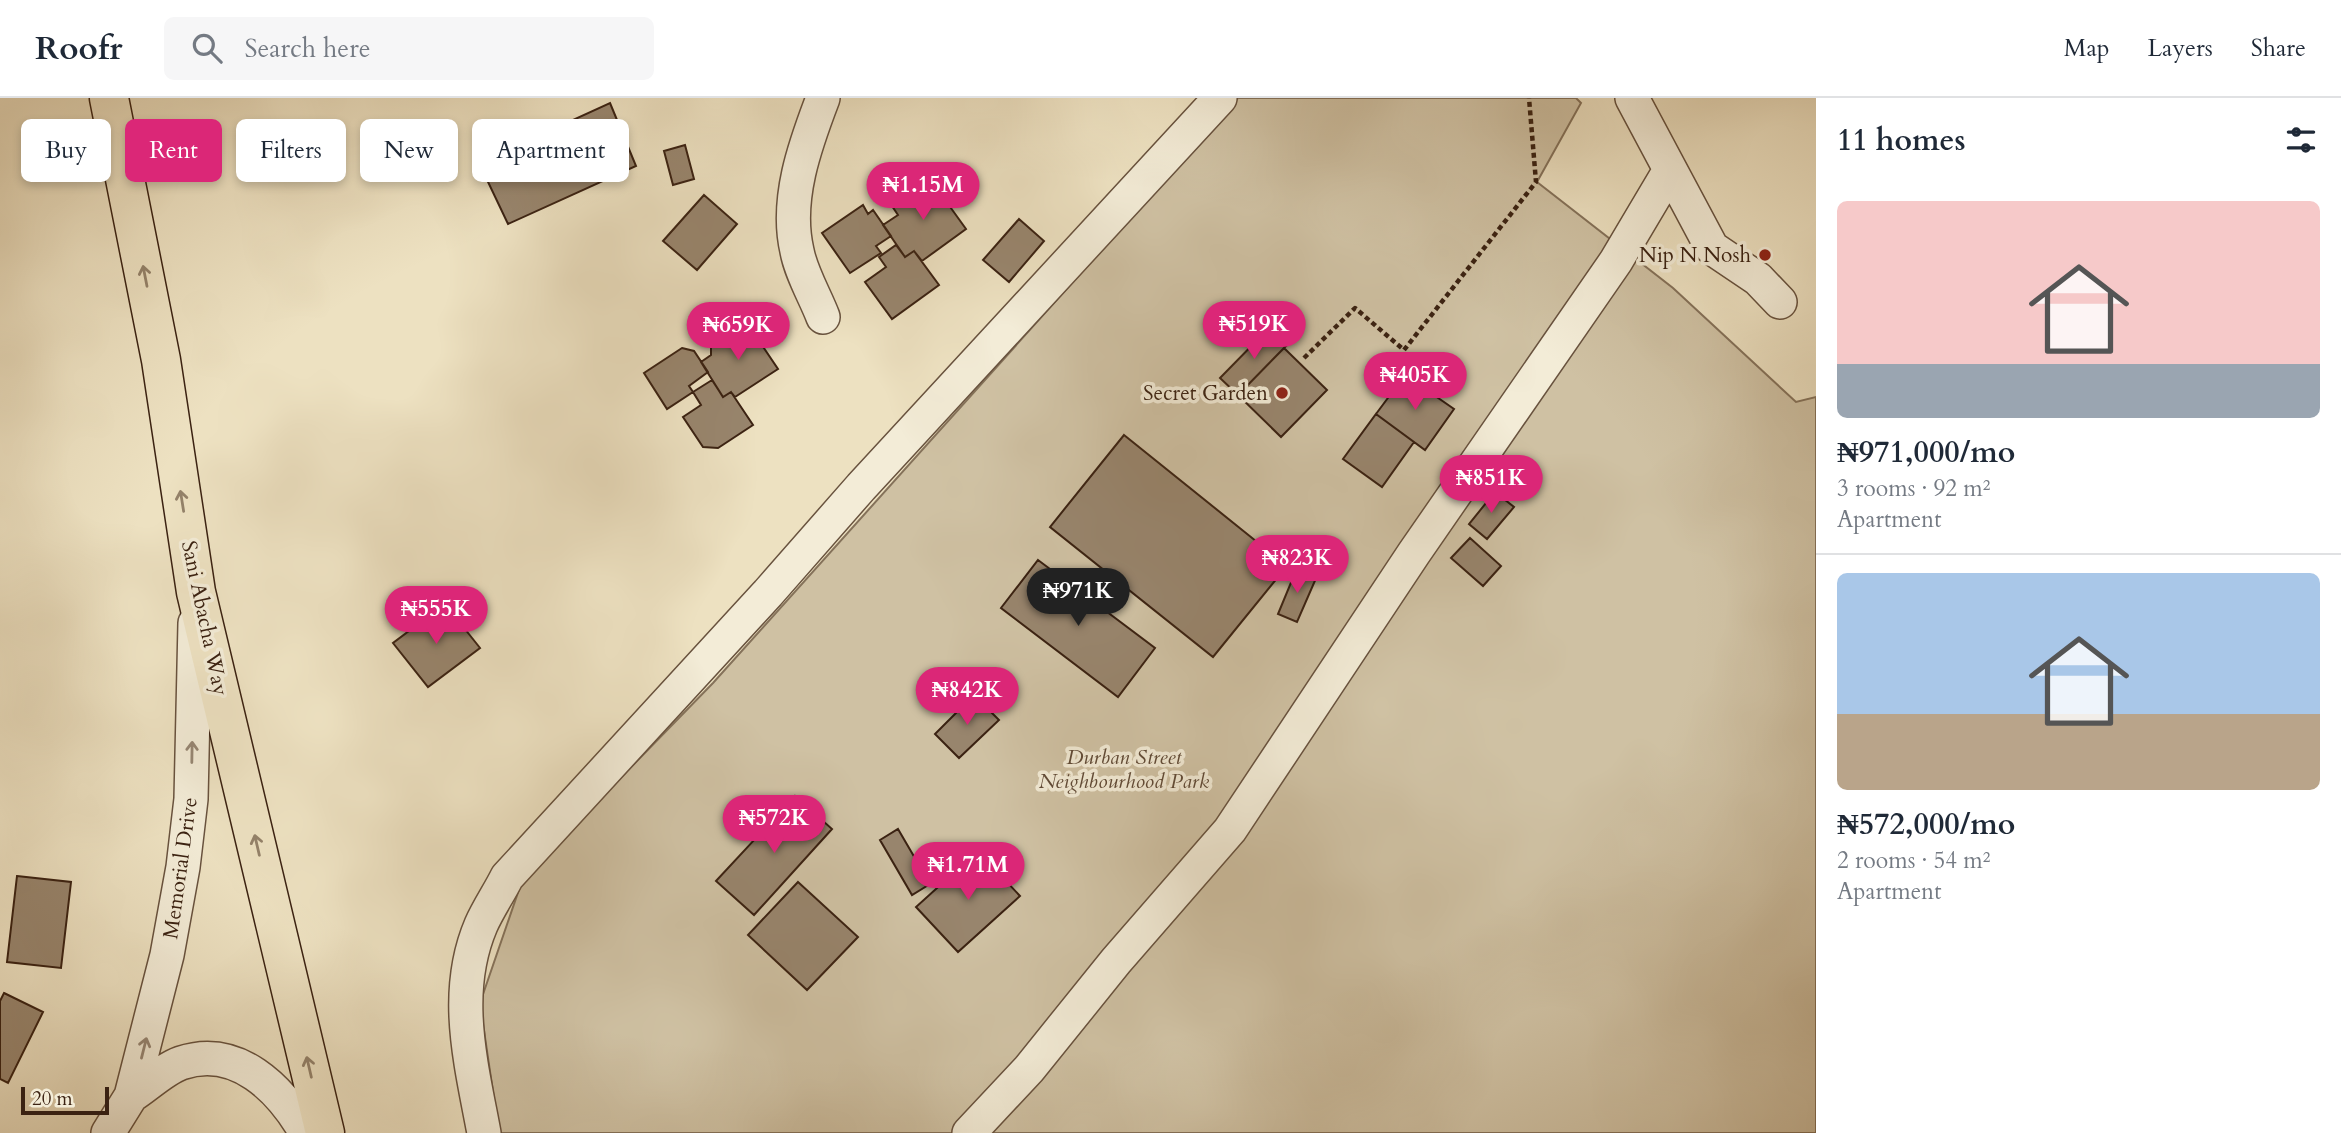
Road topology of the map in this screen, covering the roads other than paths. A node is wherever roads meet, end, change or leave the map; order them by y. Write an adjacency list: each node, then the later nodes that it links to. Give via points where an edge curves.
1 (109, 98): 8 (highway, Sani Abacha Way, one-way to 1, via 161,360)
2 (823, 98): 7 (street, via 804,149 794,199 796,251)
3 (1220, 98): 13 (street, via 507,877 481,926 464,1007)
4 (1632, 98): 5 (street)
5 (1670, 170): 6 (street, via 1712,248 1758,279); 14 (street, via 1616,261 1230,830 1029,1069)
6 (1780, 302)
7 (823, 317)
8 (196, 592): 9 (street, Memorial Drive, one-way to 8, via 167,955 183,867 191,799); 12 (highway, Sani Abacha Way, one-way to 8)
9 (131, 1096): 10 (street, Memorial Drive); 11 (street, via 180,1063 228,1060 266,1081)
10 (108, 1133)
11 (306, 1133)
12 (325, 1133)
13 (484, 1133)
14 (969, 1133)

